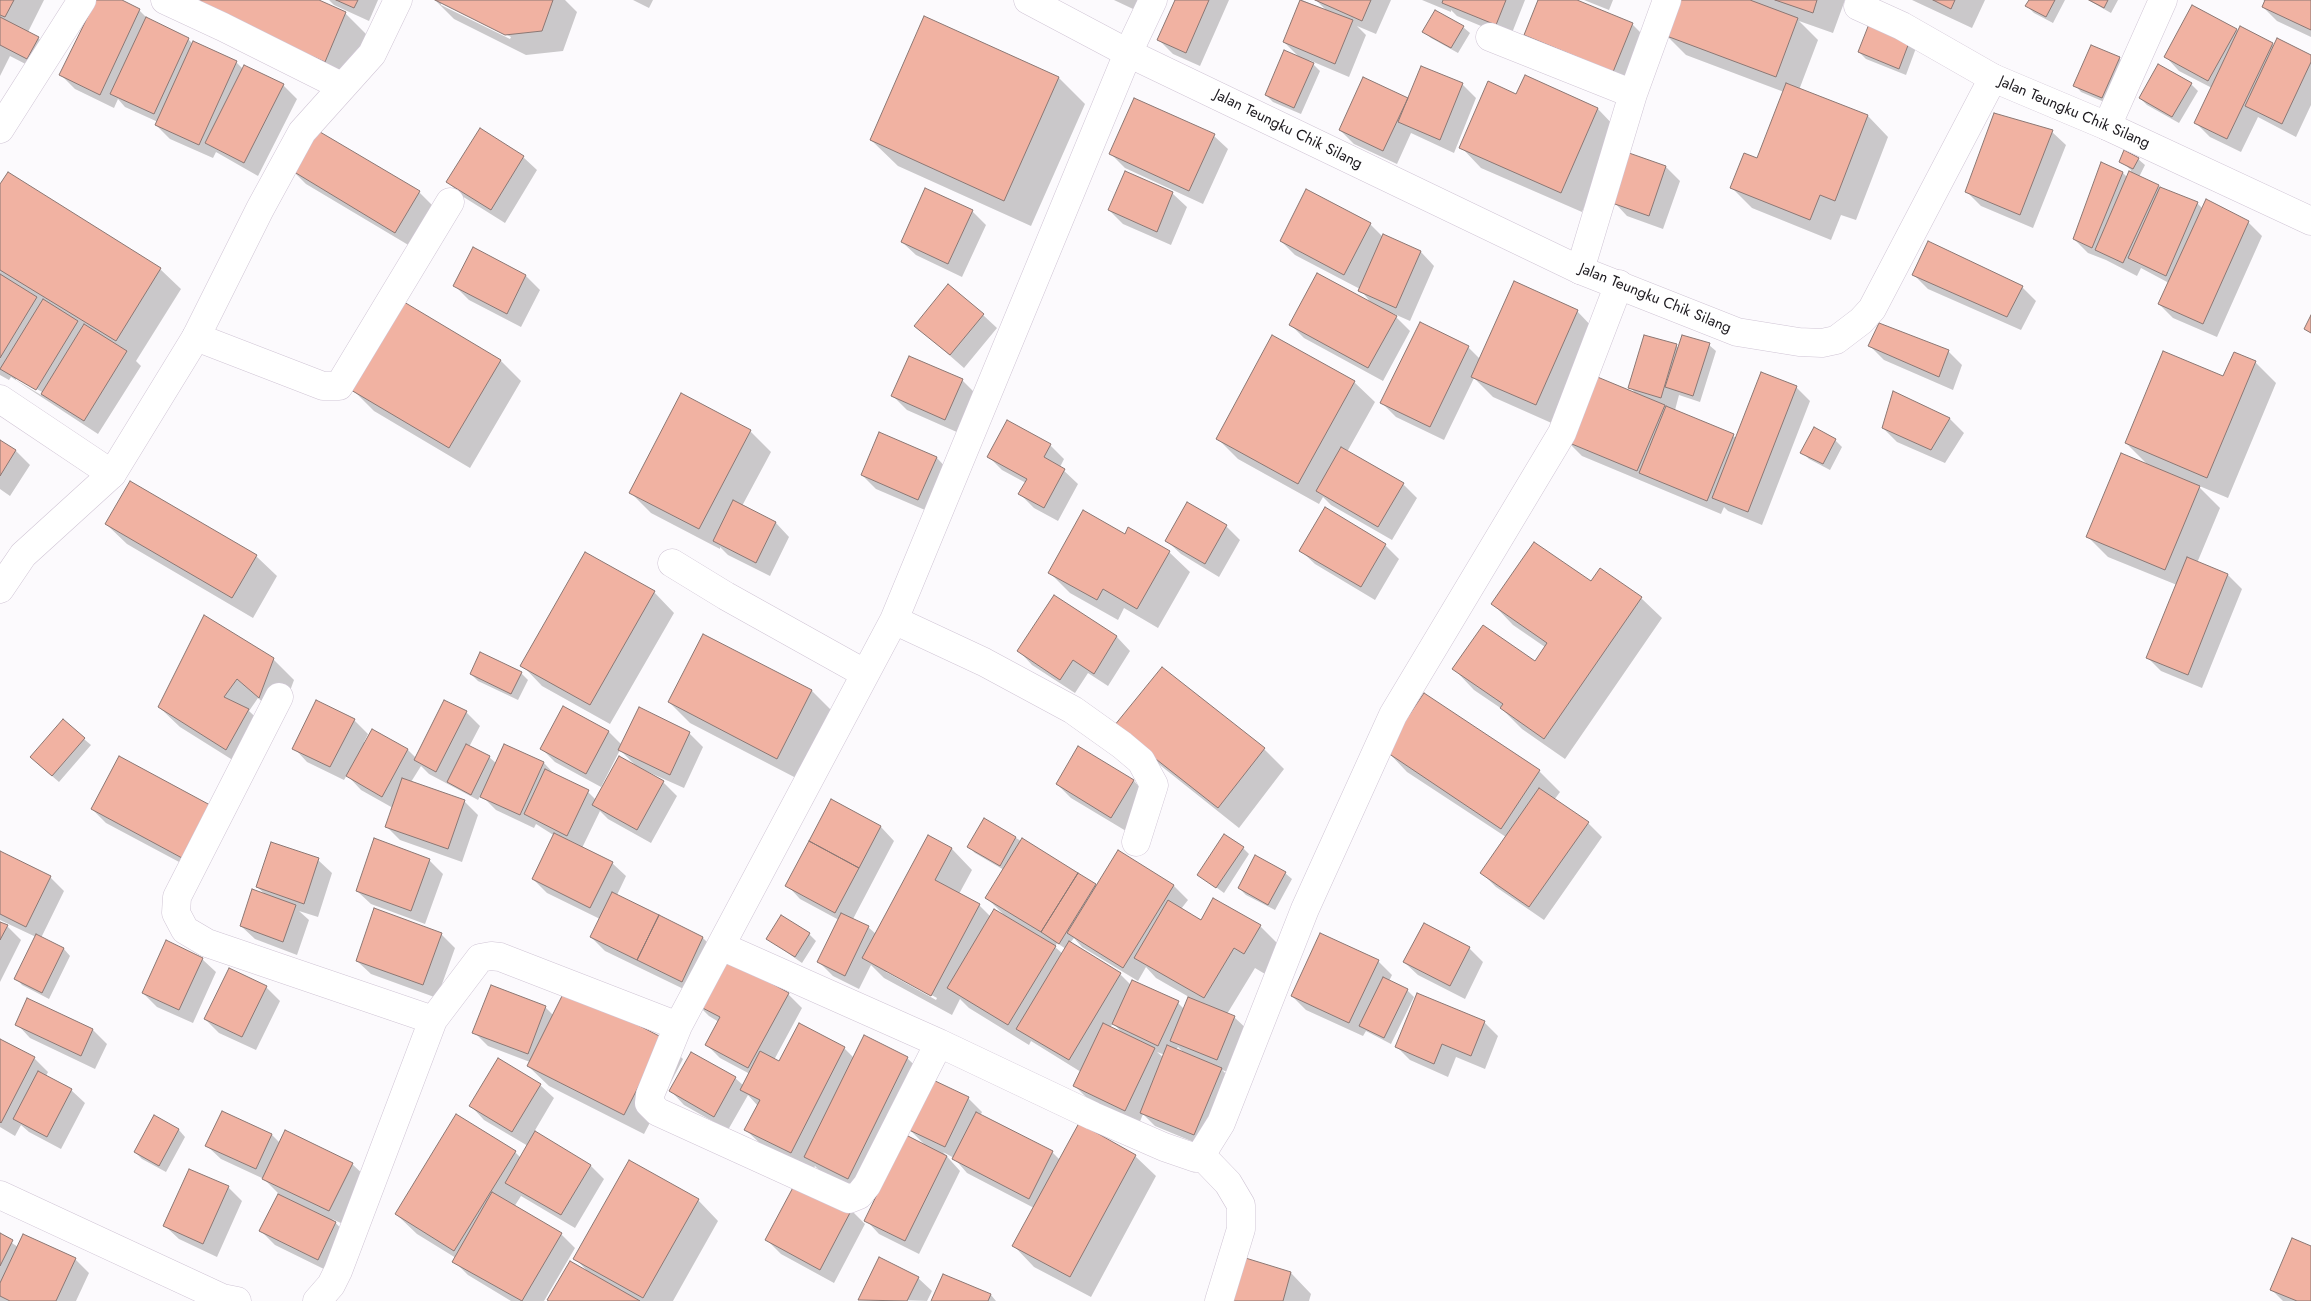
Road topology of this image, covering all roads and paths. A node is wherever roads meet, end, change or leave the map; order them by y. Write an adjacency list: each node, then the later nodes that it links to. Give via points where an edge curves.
1 (82, 0): 15 (street)
2 (165, 0): 12 (street)
3 (398, 0): 12 (street, via 372,54)
4 (1028, 0): 10 (street, Jalan Teungku Chik Silang)
5 (1153, 0): 10 (street)
6 (1667, 0): 13 (street)
7 (2164, 0): 14 (street)
8 (1858, 6): 11 (street, via 1902,26)
9 (1490, 37): 13 (street)
10 (1128, 53): 18 (street, Jalan Teungku Chik Silang); 25 (street)
11 (1993, 78): 14 (street, Jalan Teungku Chik Silang); 19 (street, Jalan Teungku Chik Silang, via 1872,309 1862,321 1836,340 1799,342 1738,332)
12 (341, 86): 20 (street, via 302,132)
13 (1633, 94): 18 (street)
14 (2108, 126): 17 (street, Jalan Teungku Chik Silang)
15 (0, 130)
16 (450, 202): 20 (street, via 339,386 323,386)
17 (2311, 221)
18 (1580, 270): 19 (street, Jalan Teungku Chik Silang)
19 (1619, 284): 33 (street, via 1562,433 1393,715 1304,909 1221,1123)
20 (196, 337): 22 (street)
21 (0, 399): 22 (street)
22 (112, 474): 24 (street, via 23,555)
23 (672, 563): 26 (street)
24 (0, 589)
25 (894, 620): 26 (street); 28 (street, via 984,662 1073,710 1140,760 1154,785)
26 (864, 673): 29 (street)
27 (278, 698): 30 (street, via 177,896 176,913 185,930 207,943)
28 (1136, 842)
29 (721, 946): 31 (street); 32 (street)
30 (433, 1020): 31 (street, via 472,966 480,958 491,956); 36 (street, via 338,1271)
31 (678, 1026): 32 (street, via 649,1103 676,1121 848,1199 859,1195 867,1185)
32 (939, 1043): 33 (street, via 1164,1147 1196,1158)
33 (1201, 1155): 37 (street, via 1228,1182 1241,1204 1241,1229)
34 (0, 1195): 35 (street, via 222,1298)
35 (237, 1301)
36 (317, 1301)
37 (1219, 1301)

